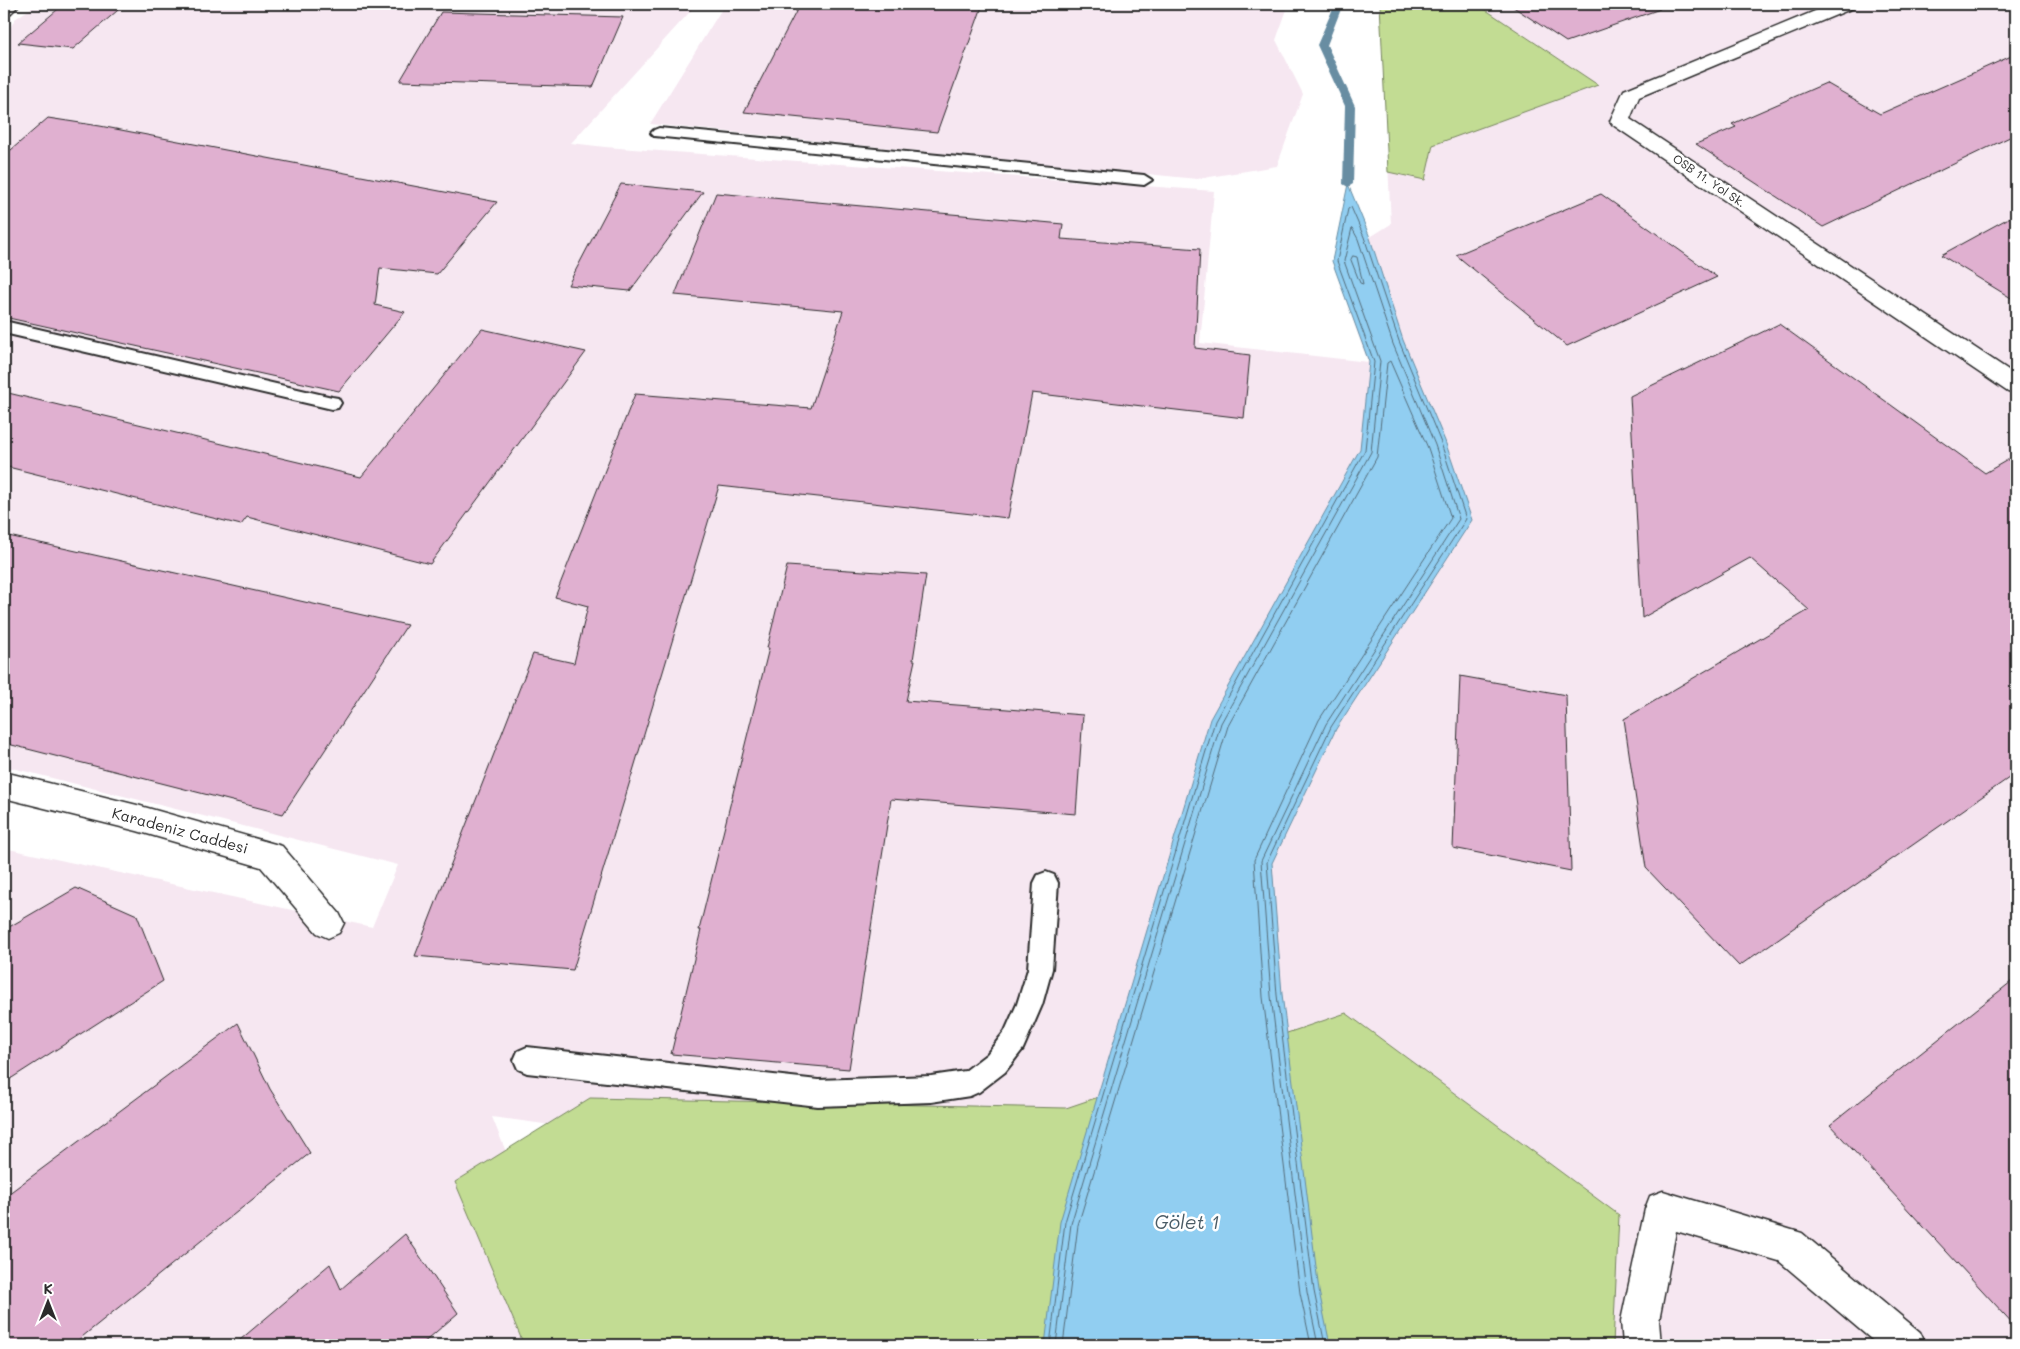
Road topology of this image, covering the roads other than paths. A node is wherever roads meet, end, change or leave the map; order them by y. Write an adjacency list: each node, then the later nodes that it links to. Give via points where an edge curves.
1 (11, 4): 3 (street)
2 (1846, 4): 7 (street, OSB 11. Yol Sk., via 1631,94 1620,121)
3 (4, 10)
4 (659, 133): 5 (lane)
5 (1144, 180)
6 (4, 328): 8 (lane)
7 (2016, 386)
8 (332, 403)
9 (4, 785): 11 (street, Karadeniz Caddesi, via 271,856)
10 (1046, 883): 12 (lane, via 1040,968 1029,1006 1014,1040 996,1062 970,1084 931,1089 818,1093)
11 (328, 923)
12 (527, 1060)
13 (1642, 1345): 14 (street, via 1640,1320 1663,1209 1789,1246)
14 (1907, 1345)

